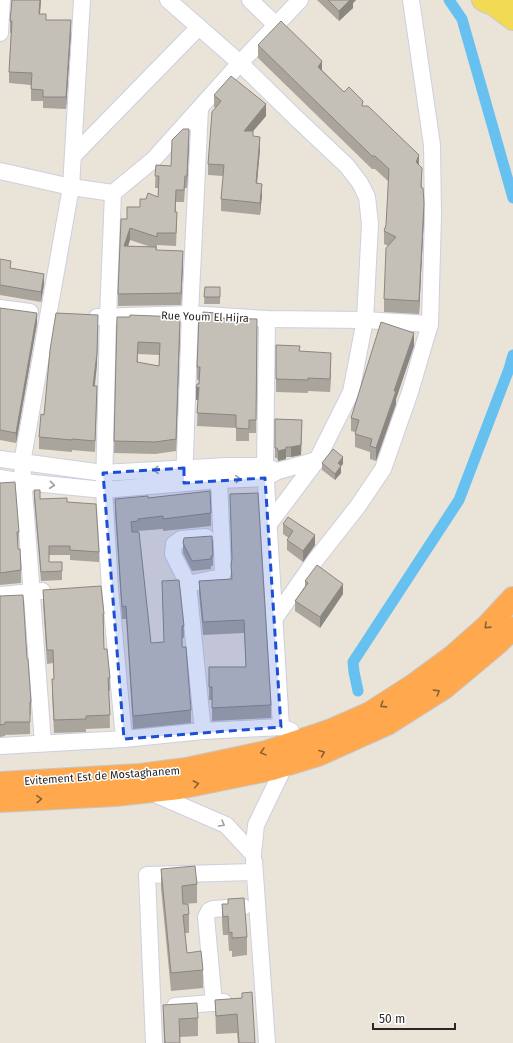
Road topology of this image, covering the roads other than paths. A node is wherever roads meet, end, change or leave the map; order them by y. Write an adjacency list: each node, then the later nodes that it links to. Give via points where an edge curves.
1 (2, 0): 11 (street)
2 (82, 0): 14 (street)
3 (168, 0): 10 (street)
4 (250, 0): 9 (street)
5 (300, 0): 9 (street)
6 (411, 0): 25 (street, via 432,145)
7 (494, 2): 8 (main road)
8 (513, 20)
9 (276, 24): 12 (street)
10 (199, 27): 12 (street); 14 (street)
11 (0, 34)
12 (240, 62): 13 (street); 24 (street, via 347,166 367,197 370,224)
13 (200, 108): 17 (street, via 153,160); 19 (street)
14 (73, 156): 16 (street)
15 (0, 171): 16 (street)
16 (71, 187): 17 (street); 20 (street)
17 (113, 193): 22 (street)
18 (0, 308): 20 (street)
19 (190, 314): 22 (street, Rue Youm El Hijra); 23 (street, Rue Youm El Hijra); 31 (street)
20 (55, 315): 28 (street)
21 (85, 316): 22 (street, Rue Youm El Hijra)
22 (108, 317): 30 (street)
23 (268, 319): 24 (street, Rue Youm El Hijra); 29 (street)
24 (365, 320): 25 (street, Rue Youm El Hijra); 27 (street, via 351,392)
25 (430, 324): 43 (street, via 383,469)
26 (0, 459): 28 (street)
27 (317, 460): 29 (street); 36 (street)
28 (22, 463): 30 (street); 34 (street)
29 (269, 472): 31 (street); 33 (street, one-way to 29); 36 (street)
30 (103, 473): 31 (street, one-way to 30); 35 (street)
31 (184, 476): 33 (street); 35 (street)
32 (0, 478): 34 (street)
33 (219, 480): 37 (street)
34 (22, 482): 35 (street, one-way to 35); 40 (street)
35 (104, 490): 47 (street, via 102,589)
36 (269, 524): 43 (street)
37 (222, 536): 38 (street, via 221,576); 38 (street, via 182,539 174,544 173,554)
38 (188, 584): 46 (street)
39 (55, 590): 40 (street)
40 (32, 591): 41 (street); 49 (street)
41 (0, 595)
42 (513, 598): 48 (highway, Evitement Est de Mostaghanem, one-way to 48, via 476,636 415,684 370,713)
43 (275, 618): 45 (street)
44 (512, 633): 51 (highway, Evitement Est de Mostaghanem, one-way to 44, via 318,755 387,724 444,688)
45 (281, 727): 46 (street); 48 (street)
46 (204, 731): 47 (street)
47 (124, 739): 49 (street)
48 (306, 739): 52 (highway, Evitement Est de Mostaghanem, one-way to 52, via 266,752 186,769 140,775)
49 (43, 743): 50 (street)
50 (0, 746)
51 (285, 765): 53 (highway, Evitement Est de Mostaghanem, one-way to 51, via 179,788); 55 (street, via 256,825)
52 (0, 783)
53 (148, 791): 54 (highway, Evitement Est de Mostaghanem, one-way to 53); 55 (street, one-way to 55, via 226,825)
54 (0, 801)
55 (253, 854): 56 (street)
56 (254, 872): 57 (street); 60 (street, via 147,875)
57 (257, 906): 58 (street); 59 (street, via 213,909 206,917)
58 (252, 1000): 59 (street); 62 (street)
59 (214, 1003): 60 (street)
60 (152, 1008): 61 (street)
61 (154, 1043)
62 (267, 1043)

